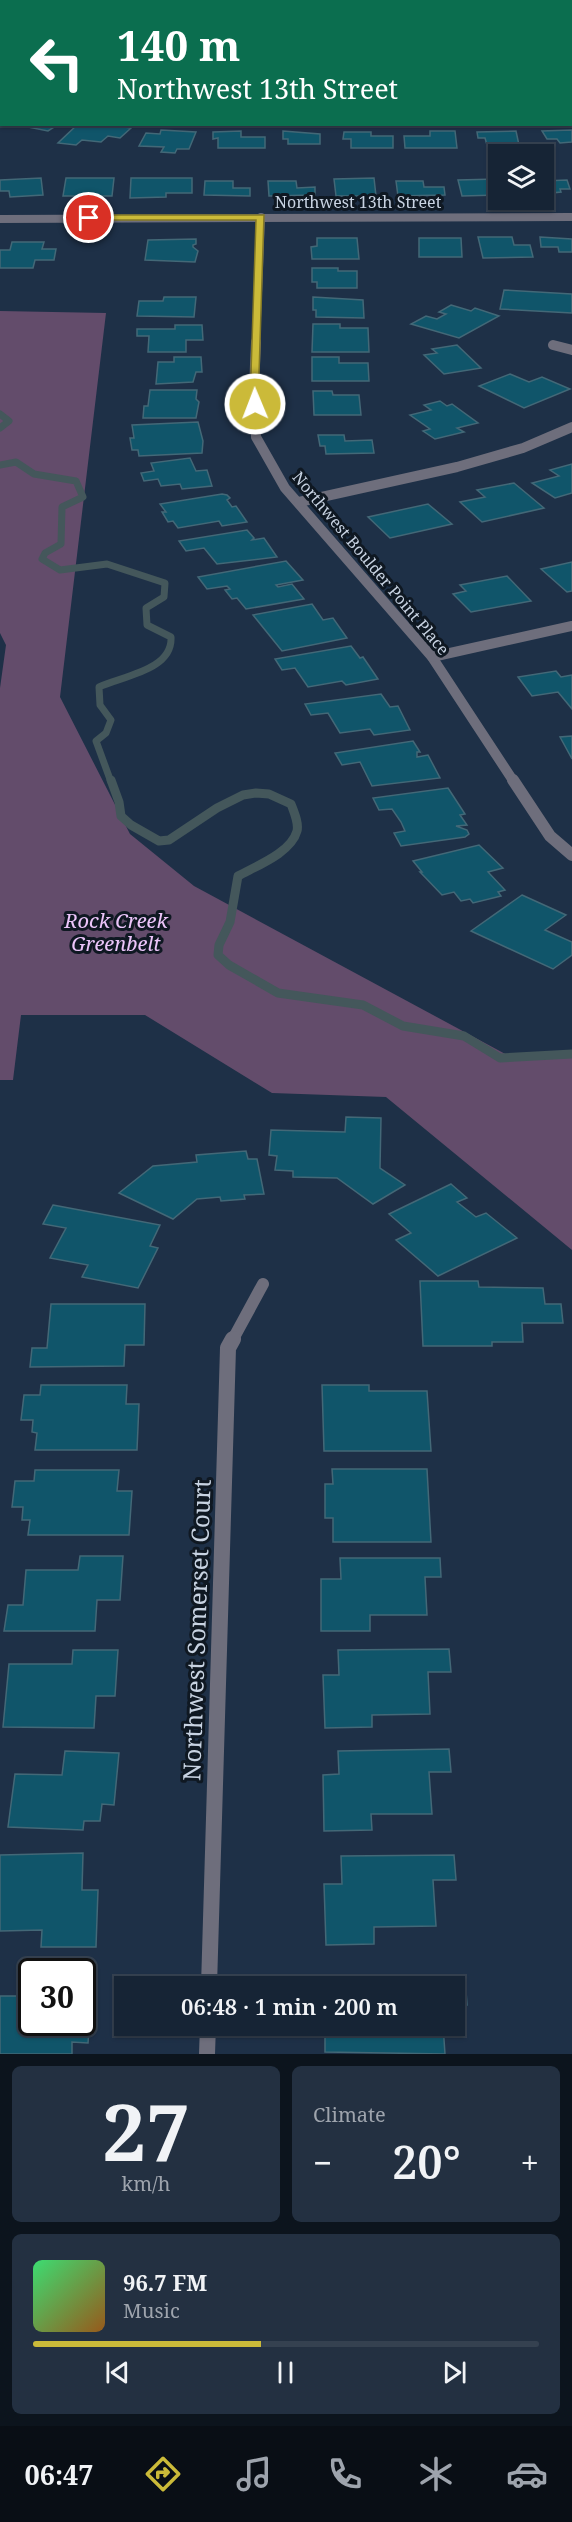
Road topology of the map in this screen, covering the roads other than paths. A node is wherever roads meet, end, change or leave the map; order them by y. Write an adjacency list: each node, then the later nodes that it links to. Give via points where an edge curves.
1 (261, 217): 2 (street, Northwest 13th Street); 3 (street, Northwest 13th Street); 7 (street, Northwest Boulder Point Place, via 254,387 256,437 285,488)
2 (572, 217)
3 (0, 219)
4 (553, 345): 5 (street)
5 (572, 350)
6 (572, 427): 7 (street, via 523,448 457,467)
7 (299, 502): 9 (street, Northwest Boulder Point Place)
8 (572, 626): 9 (street)
9 (432, 657): 10 (street, Northwest Boulder Point Place, via 550,837)
10 (572, 855)
11 (262, 1284): 12 (street, Northwest Somerset Court, via 228,1348)
12 (209, 1976)
13 (208, 2036): 14 (street)
14 (207, 2054)

